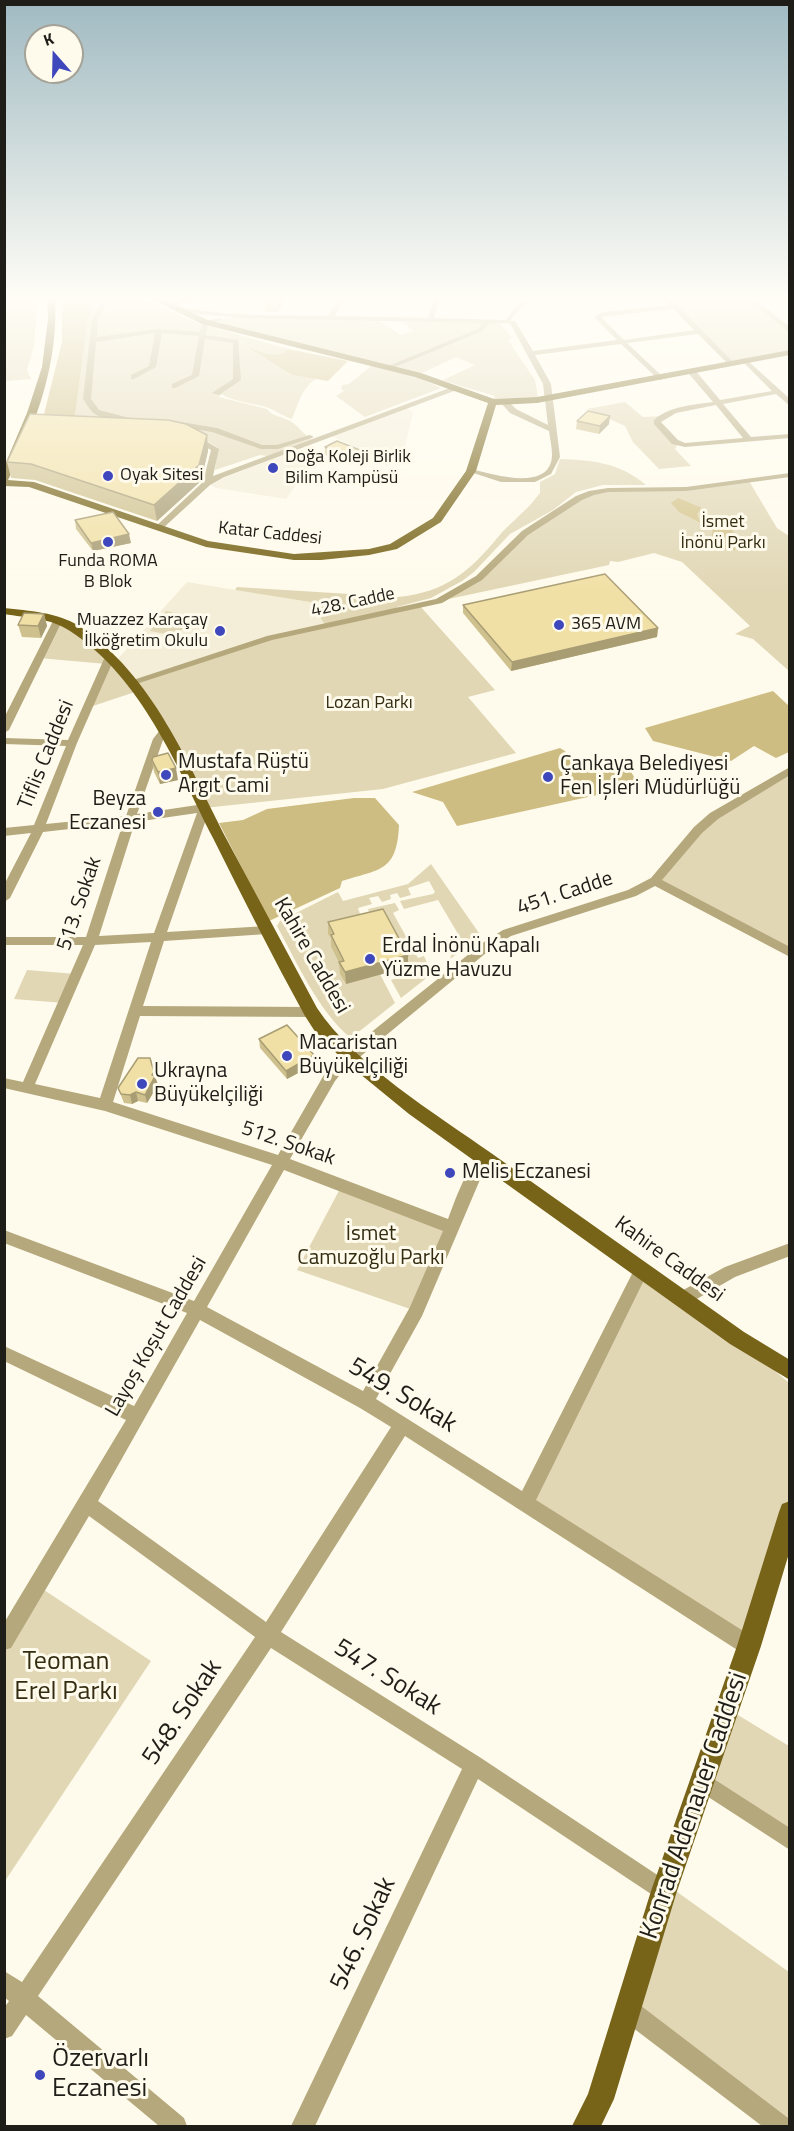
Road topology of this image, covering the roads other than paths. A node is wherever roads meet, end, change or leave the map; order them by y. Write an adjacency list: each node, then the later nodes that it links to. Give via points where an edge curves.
1 (39, 395): 21 (main road, via 33,425)
2 (88, 395): 12 (street, via 91,407 106,416)
3 (438, 395): 22 (street)
4 (477, 395): 9 (main road)
5 (564, 395): 8 (main road)
6 (712, 395): 11 (street)
7 (759, 395): 11 (street)
8 (550, 398): 10 (main road); 15 (street)
9 (493, 402): 10 (main road); 19 (main road, Katar Caddesi)
10 (505, 403): 15 (street, via 513,411)
11 (718, 403): 18 (street); 18 (street, via 669,412 657,422 681,445)
12 (134, 420)
13 (156, 421): 17 (street, via 214,430 261,447 278,447)
14 (161, 430): 22 (street, via 192,436 215,449)
15 (553, 430): 19 (street, via 555,457 543,477 518,482)
16 (789, 436): 18 (street)
17 (310, 437)
18 (749, 440)
19 (471, 471): 23 (main road, Katar Caddesi, via 437,520 409,539 369,552 321,557 261,553 206,544)
20 (789, 475): 27 (street, 428. Cadde, via 686,489 600,491 579,498 518,539 468,586 439,601 270,638)
21 (4, 481): 23 (main road, Katar Caddesi, via 30,484)
22 (207, 483): 23 (street)
23 (158, 528)
24 (4, 611): 25 (main road, Kahire Caddesi)
25 (58, 619): 26 (main road, Kahire Caddesi, via 76,629); 28 (street)
26 (109, 659): 27 (main road, Kahire Caddesi); 31 (street, Tiflis Caddesi)
27 (132, 682): 29 (main road, Kahire Caddesi)
28 (4, 730)
29 (164, 732): 33 (main road, Kahire Caddesi); 34 (street, 513. Sokak, via 158,739)
30 (4, 741): 31 (street)
31 (72, 743): 35 (street, Tiflis Caddesi)
32 (789, 770): 37 (street, 451. Cadde, via 714,816)
33 (204, 808): 34 (street); 39 (main road, Kahire Caddesi); 40 (street)
34 (130, 819): 35 (street); 42 (street, 513. Sokak)
35 (39, 828): 36 (street); 38 (street, Tiflis Caddesi)
36 (4, 832)
37 (655, 881): 43 (street); 46 (street, 451. Cadde, via 632,893 507,933)
38 (4, 898)
39 (267, 930): 40 (street); 45 (main road, Kahire Caddesi)
40 (159, 937): 42 (street); 44 (street)
41 (4, 941): 42 (street)
42 (91, 941): 48 (street, 513. Sokak)
43 (789, 953)
44 (134, 1011): 45 (street); 49 (street)
45 (311, 1012): 46 (main road, Kahire Caddesi)
46 (349, 1056): 50 (main road, Kahire Caddesi); 51 (street, Layoş Koşut Caddesi, via 330,1077)
47 (4, 1083): 48 (street, 512. Sokak)
48 (27, 1087): 49 (street, 512. Sokak)
49 (105, 1105): 51 (street, 512. Sokak)
50 (486, 1160): 52 (street, via 476,1171); 55 (main road, Kahire Caddesi)
51 (281, 1162): 52 (street, 512. Sokak); 57 (street, Layoş Koşut Caddesi)
52 (451, 1227): 62 (street, via 416,1311)
53 (4, 1236): 57 (street, 549. Sokak)
54 (789, 1249): 56 (street, via 730,1272)
55 (642, 1269): 56 (main road, Kahire Caddesi); 65 (street)
56 (682, 1299): 58 (main road, Kahire Caddesi)
57 (196, 1309): 62 (street, 549. Sokak); 63 (street, Layoş Koşut Caddesi)
58 (737, 1338): 60 (main road, Kahire Caddesi); 61 (main road, Kahire Caddesi)
59 (4, 1353): 63 (street)
60 (789, 1371)
61 (789, 1383)
62 (366, 1402): 64 (street, 549. Sokak)
63 (136, 1416): 66 (street, Layoş Koşut Caddesi)
64 (402, 1425): 65 (street, 549. Sokak); 69 (street, 548. Sokak)
65 (526, 1502): 70 (street, 549. Sokak)
66 (87, 1504): 68 (street, Layoş Koşut Caddesi); 69 (street, 547. Sokak)
67 (789, 1512): 70 (main road, Konrad Adenauer Caddesi)
68 (7, 1632)
69 (268, 1635): 71 (street, 547. Sokak); 76 (street, 548. Sokak)
70 (749, 1646): 72 (main road, Konrad Adenauer Caddesi)
71 (474, 1765): 74 (street, 547. Sokak); 81 (street, 546. Sokak)
72 (703, 1782): 73 (street); 74 (main road, Konrad Adenauer Caddesi)
73 (789, 1840)
74 (664, 1891): 77 (main road, Konrad Adenauer Caddesi)
75 (4, 1982): 76 (street)
76 (24, 1997): 78 (street, 548. Sokak); 80 (street)
77 (628, 2010): 79 (main road, Konrad Adenauer Caddesi); 83 (street)
78 (4, 2028)
79 (598, 2113): 82 (main road, Konrad Adenauer Caddesi)
80 (176, 2127)
81 (303, 2127)
82 (586, 2127)
83 (780, 2127)

